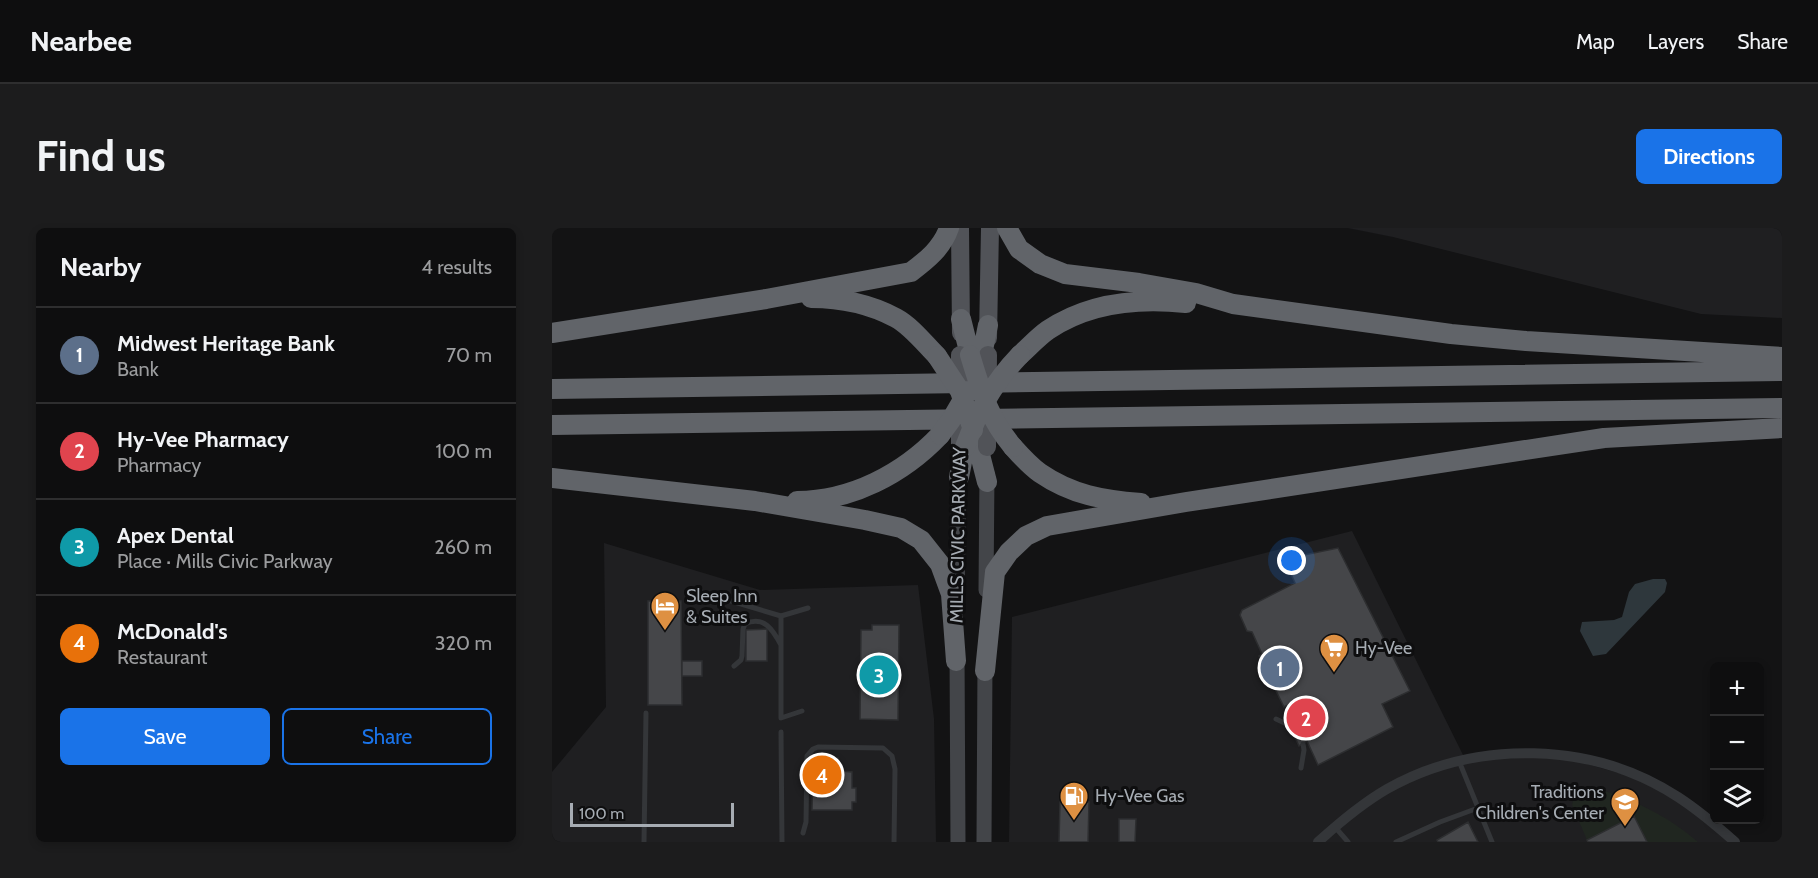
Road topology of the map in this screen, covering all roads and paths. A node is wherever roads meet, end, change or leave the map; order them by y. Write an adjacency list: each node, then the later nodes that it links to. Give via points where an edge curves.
1 (949, 228): 5 (highway, via 945,240 927,261 911,272)
2 (960, 228): 7 (main road)
3 (990, 228): 8 (main road)
4 (1007, 228): 6 (highway, via 1019,249 1040,264 1065,274 1197,293)
5 (766, 299): 9 (highway); 15 (highway, bridge, via 830,298 897,319 937,356)
6 (1233, 304): 11 (highway, via 1451,334); 16 (highway, bridge, via 1157,300 1119,303 1080,314 1047,330 1020,355 1003,372)
7 (961, 319): 10 (highway)
8 (988, 326): 10 (highway)
9 (552, 333)
10 (975, 355): 13 (highway, bridge); 15 (main road, MILLS CIVIC PARKWAY, bridge); 16 (main road, MILLS CIVIC PARKWAY, bridge)
11 (1782, 357)
12 (1782, 371): 14 (highway)
13 (976, 375): 15 (highway, bridge); 16 (highway, bridge)
14 (552, 388)
15 (962, 399): 19 (highway, bridge); 21 (main road, MILLS CIVIC PARKWAY, bridge); 25 (highway, bridge, via 940,435 927,448 870,485 814,501)
16 (986, 402): 19 (highway, bridge); 21 (main road, MILLS CIVIC PARKWAY, bridge); 26 (highway, bridge, via 999,430 1013,447 1039,472 1067,489 1094,498)
17 (1782, 408): 18 (highway)
18 (552, 424)
19 (972, 427): 21 (highway, bridge)
20 (1782, 428): 26 (highway, via 1604,438)
21 (972, 447): 22 (highway); 24 (highway)
22 (959, 477): 31 (main road, MILLS CIVIC PARKWAY)
23 (552, 478): 25 (highway)
24 (987, 482): 33 (main road, MILLS CIVIC PARKWAY)
25 (755, 501): 31 (highway, via 901,528 921,540 940,564 951,594)
26 (1186, 502): 33 (highway, via 1047,526 1026,536 995,572)
27 (701, 592): 29 (lane)
28 (808, 608): 29 (lane)
29 (782, 616): 30 (lane)
30 (781, 647): 32 (lane, via 772,628 753,620 745,624 741,660); 34 (lane, via 781,718)
31 (956, 661): 48 (main road, MILLS CIVIC PARKWAY)
32 (734, 666)
33 (985, 671): 49 (main road, MILLS CIVIC PARKWAY)
34 (802, 711)
35 (646, 712): 45 (lane)
36 (1276, 719): 37 (lane)
37 (1297, 731)
38 (781, 732): 46 (lane)
39 (1303, 744): 41 (lane)
40 (1459, 761): 42 (lane); 43 (street, via 1387,789); 54 (street, via 1492,755 1542,754 1615,767 1677,796)
41 (1301, 768)
42 (1478, 808): 52 (lane); 53 (lane)
43 (1335, 827): 50 (street); 51 (lane)
44 (803, 832): 47 (lane, via 810,751 818,747 883,748 892,756 895,769)
45 (644, 842)
46 (782, 842)
47 (894, 842)
48 (958, 842)
49 (984, 842)
50 (1318, 842)
51 (1348, 842)
52 (1396, 842)
53 (1492, 842)
54 (1735, 842)

